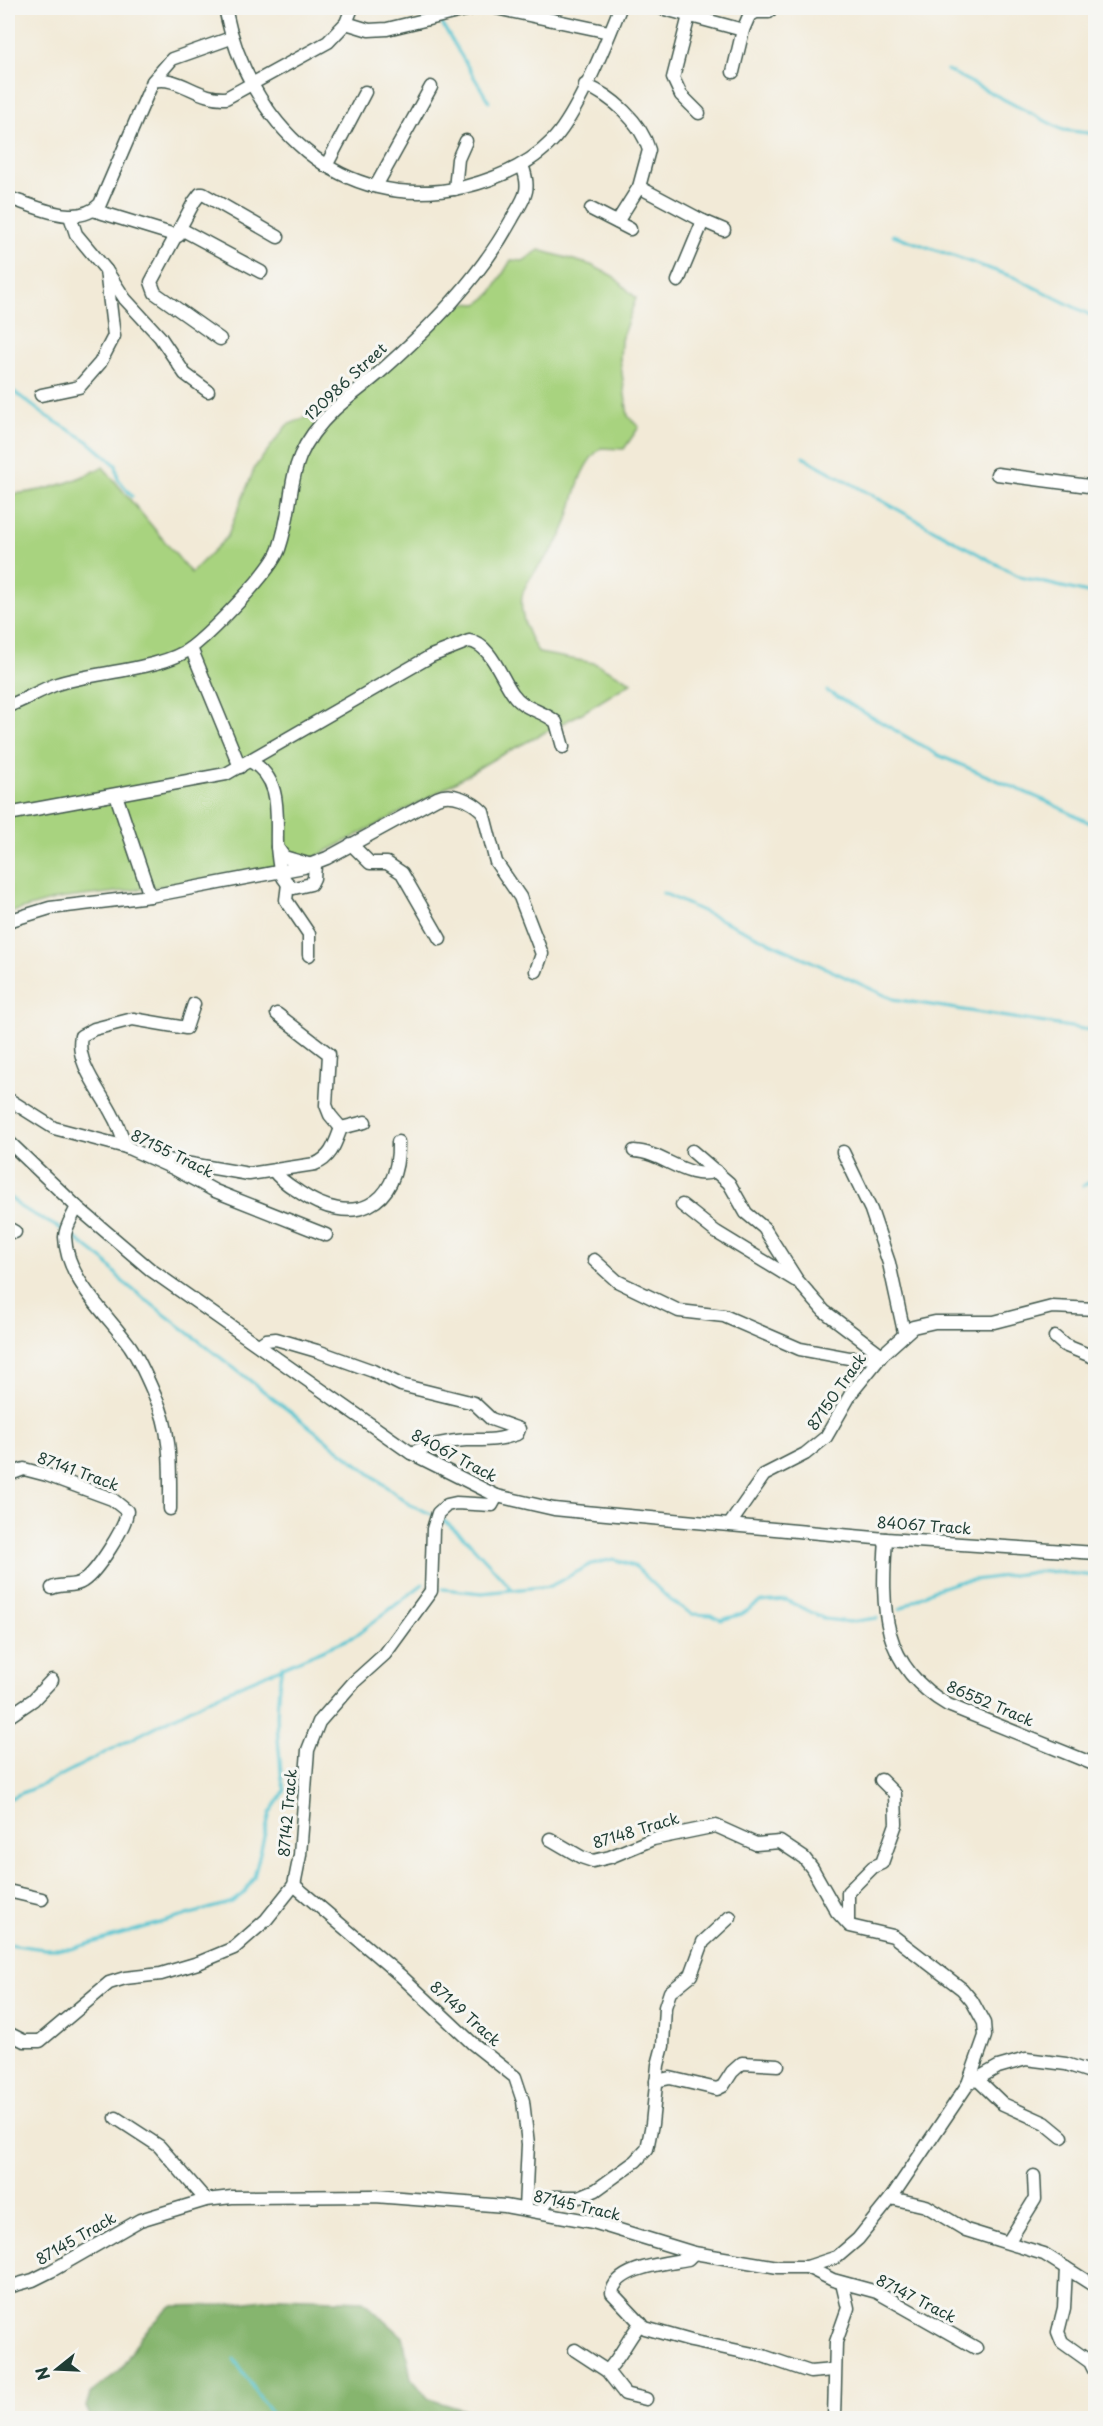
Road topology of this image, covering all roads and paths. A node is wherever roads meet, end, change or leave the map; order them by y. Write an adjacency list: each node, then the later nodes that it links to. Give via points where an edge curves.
1 (225, 8): 12 (street)
2 (352, 8): 9 (street)
3 (474, 8): 9 (street, via 387,29 369,30)
4 (496, 8): 11 (street)
5 (620, 8): 11 (street)
6 (661, 8): 7 (street)
7 (690, 11): 10 (street); 19 (street, via 673,78 681,95)
8 (769, 12): 10 (street, via 753,13)
9 (346, 23): 15 (street, via 328,42)
10 (743, 30): 13 (street)
11 (609, 32): 16 (street)
12 (231, 38): 14 (street, via 172,59); 15 (street)
13 (733, 72)
14 (153, 81): 15 (street, via 166,80 218,99); 28 (street, via 100,204)
15 (252, 85): 21 (street, via 277,124)
16 (585, 85): 22 (street, via 553,141); 24 (street, via 614,102 647,142 649,155)
17 (431, 87): 23 (street)
18 (365, 92): 21 (street)
19 (699, 113)
20 (466, 141): 25 (street, via 458,159)
21 (326, 165): 23 (street)
22 (522, 165): 25 (street); 44 (street, 120986 Street, via 525,193 492,252 450,306 315,430 293,472 285,526 273,561)
23 (376, 186): 25 (street, via 422,192)
24 (639, 187): 30 (street); 31 (street)
25 (455, 189)
26 (8, 198): 29 (street)
27 (591, 209): 31 (street)
28 (93, 210): 29 (street); 34 (street)
29 (70, 216): 36 (street, via 76,234)
30 (704, 220): 33 (street); 38 (street)
31 (617, 222): 32 (street)
32 (630, 230)
33 (724, 230)
34 (179, 233): 35 (street, via 198,196 203,194); 37 (street); 39 (street, via 152,277 155,293)
35 (278, 237)
36 (106, 270): 40 (street, via 185,374); 41 (street, via 113,342 79,387)
37 (261, 272)
38 (678, 281)
39 (220, 339)
40 (208, 391)
41 (41, 395)
42 (997, 474): 43 (street)
43 (1095, 487)
44 (191, 648): 45 (street, 120986 Street, via 144,665 58,684); 47 (street)
45 (8, 706)
46 (563, 747): 47 (street, via 556,722 523,705 484,648 469,641 431,656)
47 (245, 764): 48 (street, via 213,778); 51 (street, via 262,771 276,793)
48 (116, 795): 49 (street); 55 (street)
49 (8, 814)
50 (351, 844): 52 (street); 57 (street, via 370,863 387,863 402,873); 59 (street, via 442,795 463,799 481,809 496,862 520,897 542,954)
51 (277, 847): 52 (street, via 284,857); 53 (street)
52 (313, 865): 53 (street); 54 (street, via 314,878 308,886 294,888)
53 (280, 873): 54 (street); 55 (street)
54 (288, 884): 58 (street, via 286,900 311,938)
55 (150, 896): 56 (street, via 50,908)
56 (8, 921)
57 (440, 939)
58 (309, 955)
59 (536, 970)
60 (194, 1004): 67 (street, via 190,1023 183,1029 133,1019 81,1036 84,1060)
61 (277, 1014): 64 (street, via 329,1054 326,1105)
62 (8, 1099): 67 (street, 87155 Track, via 54,1128)
63 (365, 1122): 64 (street)
64 (340, 1128): 72 (street, via 324,1160)
65 (8, 1141): 75 (street, 84067 Track)
66 (398, 1142): 72 (street, via 394,1180 377,1200 358,1209 337,1209 307,1197)
67 (126, 1147): 71 (street, 87155 Track)
68 (634, 1151): 73 (street, via 698,1174)
69 (692, 1151): 73 (street)
70 (843, 1152): 80 (street, via 871,1210 889,1263)
71 (148, 1156): 72 (street, via 249,1174); 76 (street, 87155 Track, via 215,1191)
72 (274, 1171)
73 (716, 1171): 78 (street, via 733,1189 746,1213 764,1228)
74 (682, 1205): 78 (street, via 716,1232)
75 (77, 1207): 82 (street, 84067 Track, via 151,1270); 88 (street, via 65,1233 67,1249 97,1307 131,1348 156,1396 170,1445)
76 (326, 1235)
77 (594, 1260): 83 (street, via 617,1281 679,1311 724,1316 800,1349 849,1358)
78 (796, 1280): 83 (street, via 824,1311)
79 (1095, 1309): 80 (street, 87150 Track, via 1052,1307 994,1322 927,1323)
80 (904, 1332): 83 (street, 87150 Track)
81 (1055, 1337): 84 (street)
82 (259, 1345): 85 (street, 84067 Track); 85 (street, via 276,1339 317,1352 401,1385 474,1403 491,1419 519,1429 516,1434 492,1442 465,1440)
83 (881, 1356): 89 (street, 87150 Track, via 852,1392 826,1437 805,1454 764,1474)
84 (1095, 1358)
85 (411, 1453): 87 (street, 84067 Track)
86 (8, 1475): 92 (street, 87141 Track, via 24,1469 47,1475 112,1498 127,1511 127,1519 116,1538 86,1579 75,1585)
87 (497, 1496): 89 (street, 84067 Track, via 554,1509); 98 (street, 87142 Track, via 492,1505 456,1503 438,1513 433,1529 431,1591 385,1654 319,1722 308,1750)
88 (170, 1509)
89 (730, 1524): 90 (street, 84067 Track)
90 (886, 1539): 91 (street, 84067 Track); 95 (street, 86552 Track, via 884,1617 908,1672 933,1696 957,1709)
91 (1095, 1554)
92 (51, 1588)
93 (52, 1680): 94 (street, via 33,1700)
94 (8, 1717)
95 (1095, 1765)
96 (881, 1780): 102 (street, via 895,1794 896,1824 882,1863 848,1892)
97 (550, 1839): 102 (street, 87148 Track, via 593,1861 653,1839 716,1826 756,1844 780,1842 804,1858)
98 (294, 1885): 103 (street, 87142 Track, via 266,1920 234,1948 177,1971 109,1983 40,2041 24,2042); 113 (street, 87149 Track, via 514,2077 523,2101 527,2135)
99 (8, 1891): 100 (street)
100 (42, 1899)
101 (730, 1917): 106 (street, via 703,1942 691,1975 670,1992)
102 (848, 1923): 107 (street, via 882,1932 908,1945 972,2001 984,2023 985,2036)
103 (8, 2033)
104 (778, 2065): 106 (street, via 742,2063 715,2090 670,2078)
105 (1095, 2074): 107 (street, 87145 Track, via 1066,2064 1026,2059 1008,2062)
106 (656, 2081): 114 (street, via 650,2142 643,2154 596,2190 579,2197 554,2197 546,2202)
107 (973, 2081): 109 (street, via 1003,2104 1045,2123); 111 (street, 87145 Track)
108 (116, 2118): 112 (street, via 159,2146)
109 (1062, 2137)
110 (1034, 2176): 115 (street, via 1035,2199)
111 (891, 2198): 115 (street, via 926,2206 966,2230); 117 (street, 87145 Track, via 845,2251 828,2262)
112 (206, 2200): 113 (street, 87145 Track, via 375,2196); 121 (street, 87145 Track, via 140,2220 51,2271)
113 (525, 2209): 114 (street, 87145 Track)
114 (542, 2212): 116 (street, 87145 Track, via 594,2222)
115 (1009, 2241): 118 (street, via 1044,2254)
116 (694, 2253): 117 (street, 87145 Track); 122 (street, via 688,2259 632,2272 614,2287 612,2293)
117 (807, 2268): 119 (street, 87147 Track)
118 (1066, 2268): 120 (street); 127 (street, via 1058,2332 1062,2342 1090,2362)
119 (842, 2283): 123 (street, 87147 Track, via 877,2292); 125 (street, via 848,2308 836,2342)
120 (1095, 2286)
121 (8, 2287)
122 (641, 2323): 125 (street, via 645,2328 764,2356 810,2372); 126 (street)
123 (976, 2348)
124 (575, 2350): 126 (street)
125 (833, 2370): 129 (street)
126 (607, 2371): 128 (street, via 626,2394)
127 (1095, 2374)
128 (646, 2399)
129 (834, 2418)

